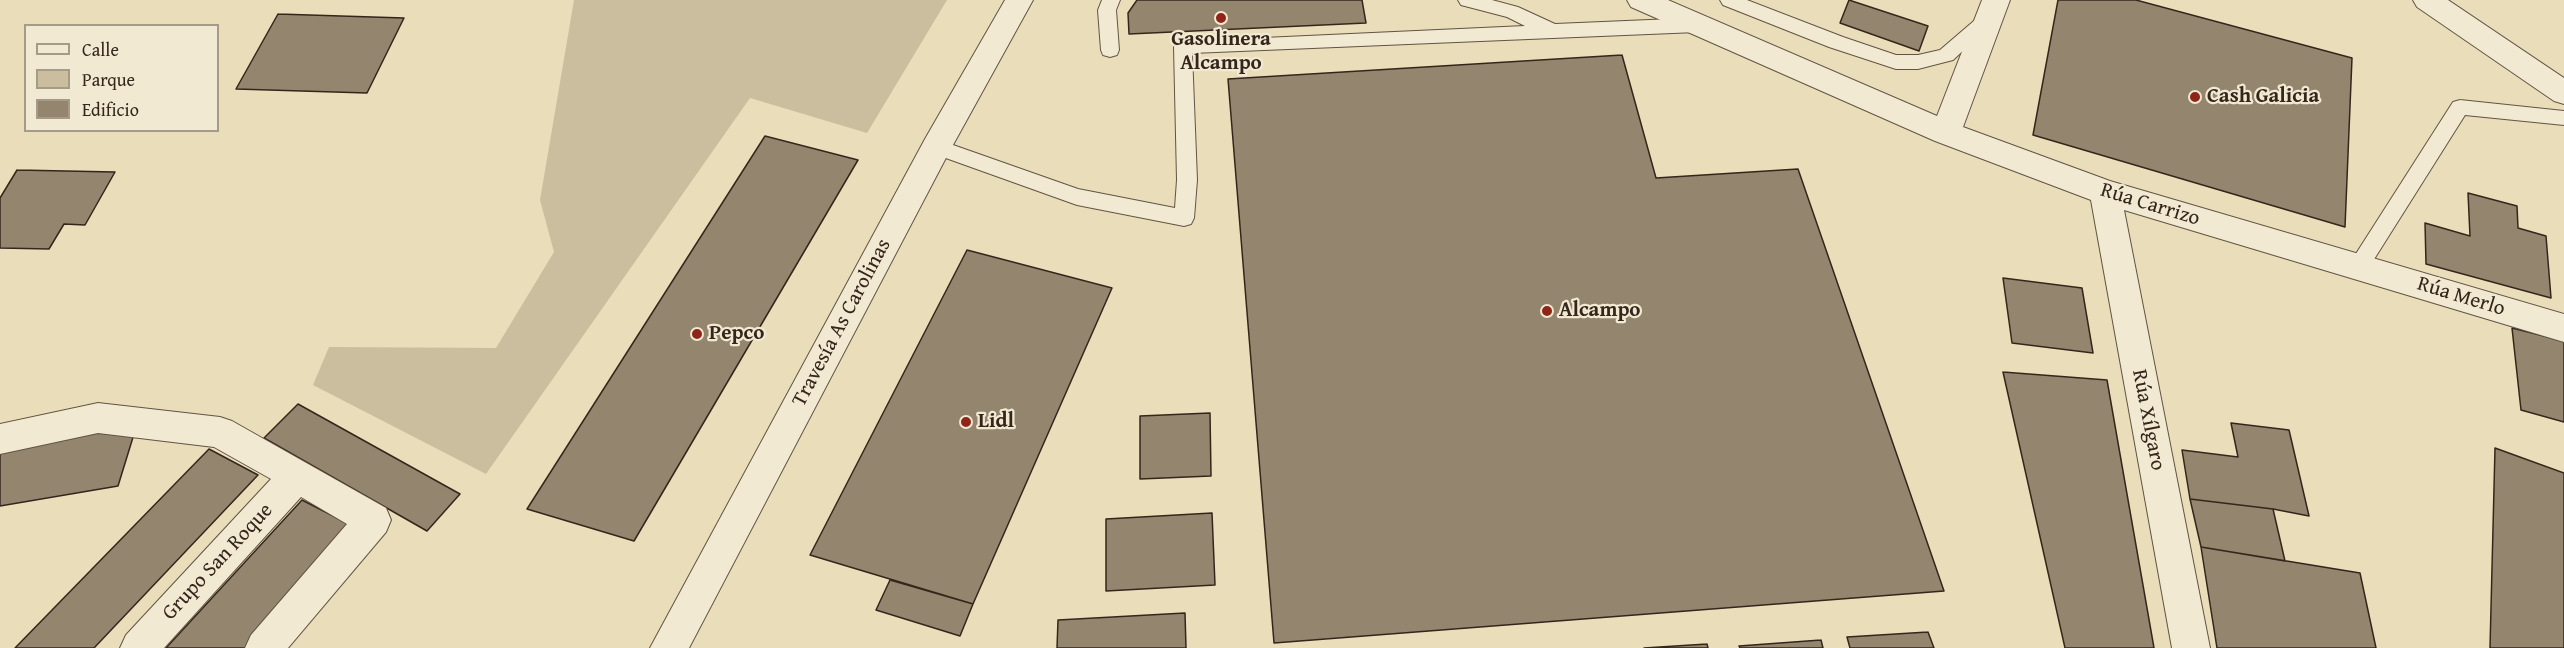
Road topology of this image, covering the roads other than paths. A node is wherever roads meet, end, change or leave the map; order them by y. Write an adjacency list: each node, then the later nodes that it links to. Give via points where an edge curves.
1 (1019, 0): 14 (street, Travesía As Carolinas)
2 (1111, 0): 10 (lane, via 1107,10)
3 (1467, 0): 9 (lane, via 1512,12)
4 (1641, 0): 8 (street, Rúa Carrizo)
5 (1729, 0): 7 (lane, via 1896,62 1918,62 1946,55)
6 (2427, 0): 11 (street)
7 (1992, 9): 13 (street)
8 (1697, 25): 9 (lane); 13 (street, Rúa Carrizo)
9 (1554, 31): 14 (lane, via 1183,47 1187,180 1184,218 1077,197)
10 (1110, 50)
11 (2564, 93)
12 (2564, 118): 16 (lane, via 2460,107)
13 (1946, 133): 15 (street, Rúa Carrizo)
14 (936, 147): 22 (street, Travesía As Carolinas)
15 (2105, 192): 16 (street, Rúa Carrizo); 23 (street, Rúa Xílgaro)
16 (2359, 266): 17 (street, Rúa Merlo)
17 (2564, 328)
18 (0, 439): 19 (street, via 98,418 220,432)
19 (296, 477): 20 (street, Grupo San Roque); 21 (street, via 373,520)
20 (139, 648)
21 (264, 648)
22 (669, 648)
23 (2191, 648)

